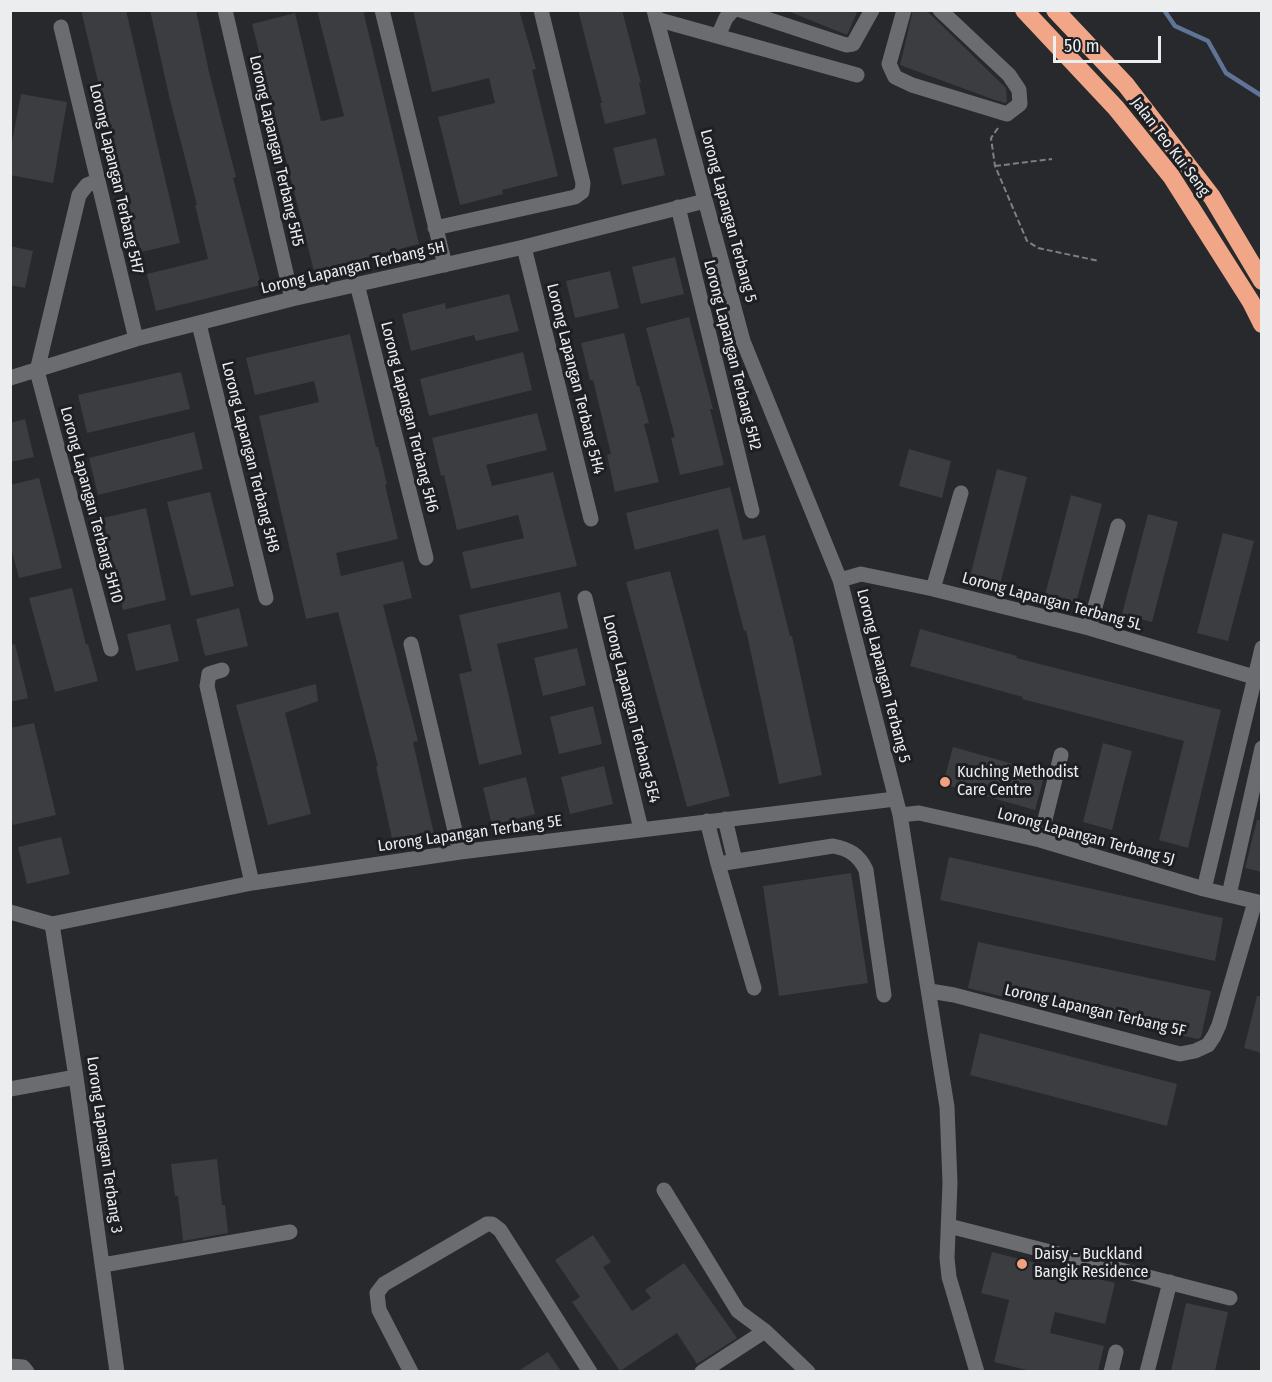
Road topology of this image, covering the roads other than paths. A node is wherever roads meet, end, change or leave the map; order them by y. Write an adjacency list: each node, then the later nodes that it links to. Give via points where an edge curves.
1 (225, 10): 23 (street, Lorong Lapangan Terbang 5H5)
2 (382, 10): 18 (street)
3 (540, 10): 18 (street, via 582,192 575,197)
4 (733, 10): 13 (street)
5 (740, 10): 6 (street, via 846,45 853,44)
6 (872, 10)
7 (904, 10): 8 (street, via 889,64 895,77 1007,114 1020,104 1019,90 1009,75)
8 (940, 10)
9 (1024, 10): 25 (highway, Jalan Teo Kui Seng, via 1116,108 1171,176)
10 (1055, 10): 21 (highway, Jalan Teo Kui Seng, via 1126,85 1212,197)
11 (655, 15): 13 (street); 16 (street, Lorong Lapangan Terbang 5)
12 (62, 27): 15 (street, Lorong Lapangan Terbang 5H7)
13 (718, 36): 14 (street)
14 (857, 75)
15 (97, 181): 26 (street, Lorong Lapangan Terbang 5H7); 27 (street, via 87,185 80,195)
16 (705, 201): 17 (street, Lorong Lapangan Terbang 5H); 34 (street, Lorong Lapangan Terbang 5, via 742,341)
17 (678, 207): 19 (street, Lorong Lapangan Terbang 5H); 30 (street, Lorong Lapangan Terbang 5H2)
18 (435, 228): 20 (street)
19 (524, 247): 20 (street, Lorong Lapangan Terbang 5H); 31 (street, Lorong Lapangan Terbang 5H4)
20 (445, 265): 22 (street, Lorong Lapangan Terbang 5H)
21 (1262, 281)
22 (357, 284): 23 (street, Lorong Lapangan Terbang 5H); 33 (street, Lorong Lapangan Terbang 5H6)
23 (292, 299): 24 (street, Lorong Lapangan Terbang 5H)
24 (199, 324): 26 (street, Lorong Lapangan Terbang 5H); 36 (street, Lorong Lapangan Terbang 5H8)
25 (1262, 324)
26 (136, 339): 27 (street, Lorong Lapangan Terbang 5H)
27 (37, 371): 28 (street, Lorong Lapangan Terbang 5H); 40 (street, Lorong Lapangan Terbang 5H10)
28 (10, 378)
29 (961, 493): 35 (street)
30 (752, 511)
31 (591, 519)
32 (1118, 526): 38 (street)
33 (426, 558)
34 (840, 580): 35 (street, Lorong Lapangan Terbang 5L, via 861,574); 46 (street, Lorong Lapangan Terbang 5)
35 (933, 589): 38 (street, Lorong Lapangan Terbang 5L)
36 (266, 598)
37 (585, 598): 50 (street, Lorong Lapangan Terbang 5E4)
38 (1089, 628): 43 (street, Lorong Lapangan Terbang 5L)
39 (411, 644): 52 (street)
40 (111, 648)
41 (1262, 648): 43 (street)
42 (222, 670): 55 (street, via 209,674 207,686)
43 (1254, 677): 56 (street)
44 (1262, 748): 57 (street)
45 (1061, 755): 51 (street)
46 (895, 799): 47 (street, Lorong Lapangan Terbang 5); 48 (street, Lorong Lapangan Terbang 5E)
47 (900, 815): 51 (street, Lorong Lapangan Terbang 5J, via 919,813); 62 (street, Lorong Lapangan Terbang 5)
48 (725, 819): 49 (street, Lorong Lapangan Terbang 5E); 53 (street)
49 (707, 821): 50 (street, Lorong Lapangan Terbang 5E); 54 (street)
50 (642, 829): 52 (street, Lorong Lapangan Terbang 5E)
51 (1040, 840): 56 (street, Lorong Lapangan Terbang 5J)
52 (460, 852): 55 (street, Lorong Lapangan Terbang 5E)
53 (735, 861): 54 (street); 63 (street, via 833,846 858,856 868,879)
54 (718, 864): 61 (street)
55 (252, 882): 60 (street, Lorong Lapangan Terbang 5E)
56 (1204, 889): 57 (street, Lorong Lapangan Terbang 5J)
57 (1228, 895): 58 (street, Lorong Lapangan Terbang 5J)
58 (1258, 903): 62 (street, Lorong Lapangan Terbang 5F, via 1219,1025 1208,1045 1195,1051 1180,1053)
59 (10, 912): 60 (street)
60 (52, 924): 64 (street, Lorong Lapangan Terbang 3)
61 (754, 988)
62 (930, 991): 67 (street, Lorong Lapangan Terbang 5, via 947,1107)
63 (884, 995)
64 (76, 1077): 65 (street); 69 (street, Lorong Lapangan Terbang 3)
65 (10, 1089)
66 (664, 1190): 72 (street, via 738,1311)
67 (949, 1226): 70 (street); 81 (street, Lorong Lapangan Terbang 5, via 950,1276)
68 (290, 1232): 69 (street)
69 (103, 1265): 76 (street, Lorong Lapangan Terbang 3)
70 (1170, 1282): 71 (street); 83 (street)
71 (1230, 1298)
72 (765, 1331): 79 (street); 80 (street)
73 (1116, 1352): 82 (street)
74 (10, 1366): 75 (street)
75 (27, 1371)
76 (117, 1371)
77 (411, 1371): 78 (street, via 379,1310 377,1293 384,1284 482,1226 492,1224 500,1230)
78 (590, 1371)
79 (702, 1371)
80 (808, 1371)
81 (976, 1371)
82 (1111, 1371)
83 (1147, 1371)

